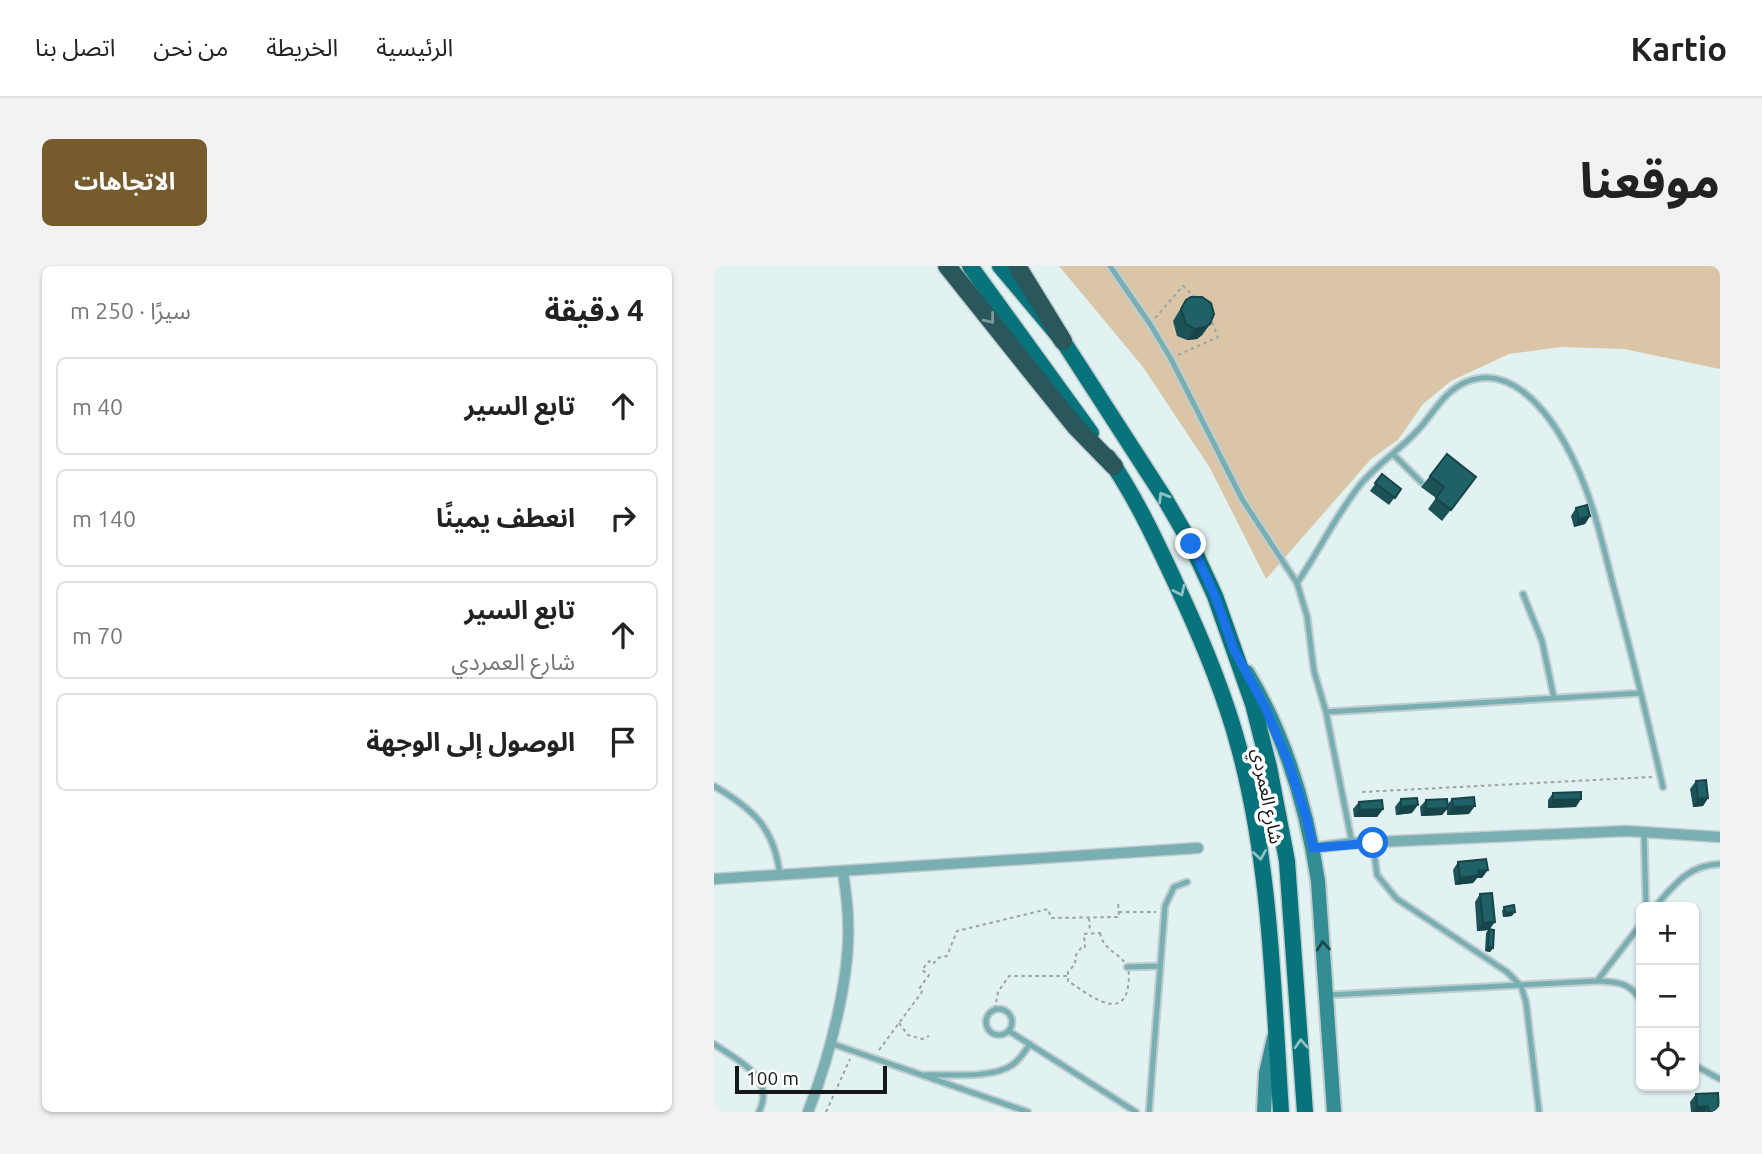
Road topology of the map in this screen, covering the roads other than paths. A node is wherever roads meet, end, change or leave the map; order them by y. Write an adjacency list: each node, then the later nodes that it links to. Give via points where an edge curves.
1 (947, 266): 8 (highway, one-way to 8, via 1080,433)
2 (970, 266): 8 (main road, شارع العمردي)
3 (1000, 266): 6 (main road, شارع العمردي)
4 (1017, 266): 6 (highway)
5 (1110, 266): 10 (lane, via 1171,359 1242,499)
6 (1063, 341): 12 (main road, شارع العمردي, one-way to 6, via 1191,544)
7 (1394, 455): 9 (lane); 10 (lane, via 1371,472 1353,494); 13 (lane, via 1450,392 1465,383 1483,377 1502,380 1532,400 1562,439 1592,504)
8 (1114, 466): 39 (main road, شارع العمردي, one-way to 39, via 1189,612 1240,749 1263,871)
9 (1421, 482)
10 (1297, 583): 15 (lane)
11 (1523, 594): 14 (lane, via 1542,641)
12 (1234, 650): 23 (street, via 1288,761); 53 (main road, شارع العمردي, one-way to 12, via 1287,862 1266,756)
13 (1641, 693): 14 (lane); 17 (lane)
14 (1554, 698): 15 (lane)
15 (1326, 712): 20 (lane)
16 (714, 786): 26 (lane, via 746,807 764,826)
17 (1663, 788)
18 (1644, 831): 19 (street); 21 (street); 29 (lane)
19 (1720, 837)
20 (1352, 843): 21 (street); 23 (street)
21 (1373, 843): 35 (lane, via 1377,875 1397,899)
22 (1198, 848): 25 (street)
23 (1313, 848): 37 (street, one-way to 23)
24 (1720, 864): 30 (lane, via 1682,876)
25 (843, 871): 26 (street); 41 (street, via 846,951)
26 (780, 876): 27 (street)
27 (714, 879)
28 (1187, 882): 32 (lane, via 1171,890 1164,912)
29 (1646, 902)
30 (1659, 902)
31 (1636, 930): 34 (lane)
32 (1160, 966): 33 (lane); 50 (lane)
33 (1127, 967)
34 (1597, 981): 35 (lane); 36 (lane, via 1624,983)
35 (1521, 986): 37 (lane); 55 (lane)
36 (1636, 992)
37 (1327, 995): 54 (street)
38 (1009, 1031): 38 (lane, via 1009,1013 995,1009 986,1018 989,1031 997,1035); 42 (lane)
39 (1276, 1034): 51 (street, via 1266,1073); 52 (main road, شارع العمردي)
40 (714, 1044): 46 (lane, via 759,1077 764,1097)
41 (830, 1044): 44 (lane); 47 (street)
42 (1030, 1044): 44 (lane, via 1016,1063 998,1072); 49 (lane)
43 (1699, 1068): 45 (lane)
44 (921, 1075): 48 (lane)
45 (1720, 1079)
46 (759, 1112)
47 (808, 1112)
48 (1028, 1112)
49 (1136, 1112)
50 (1149, 1112)
51 (1264, 1112)
52 (1282, 1112)
53 (1305, 1112)
54 (1334, 1112)
55 (1539, 1112)

